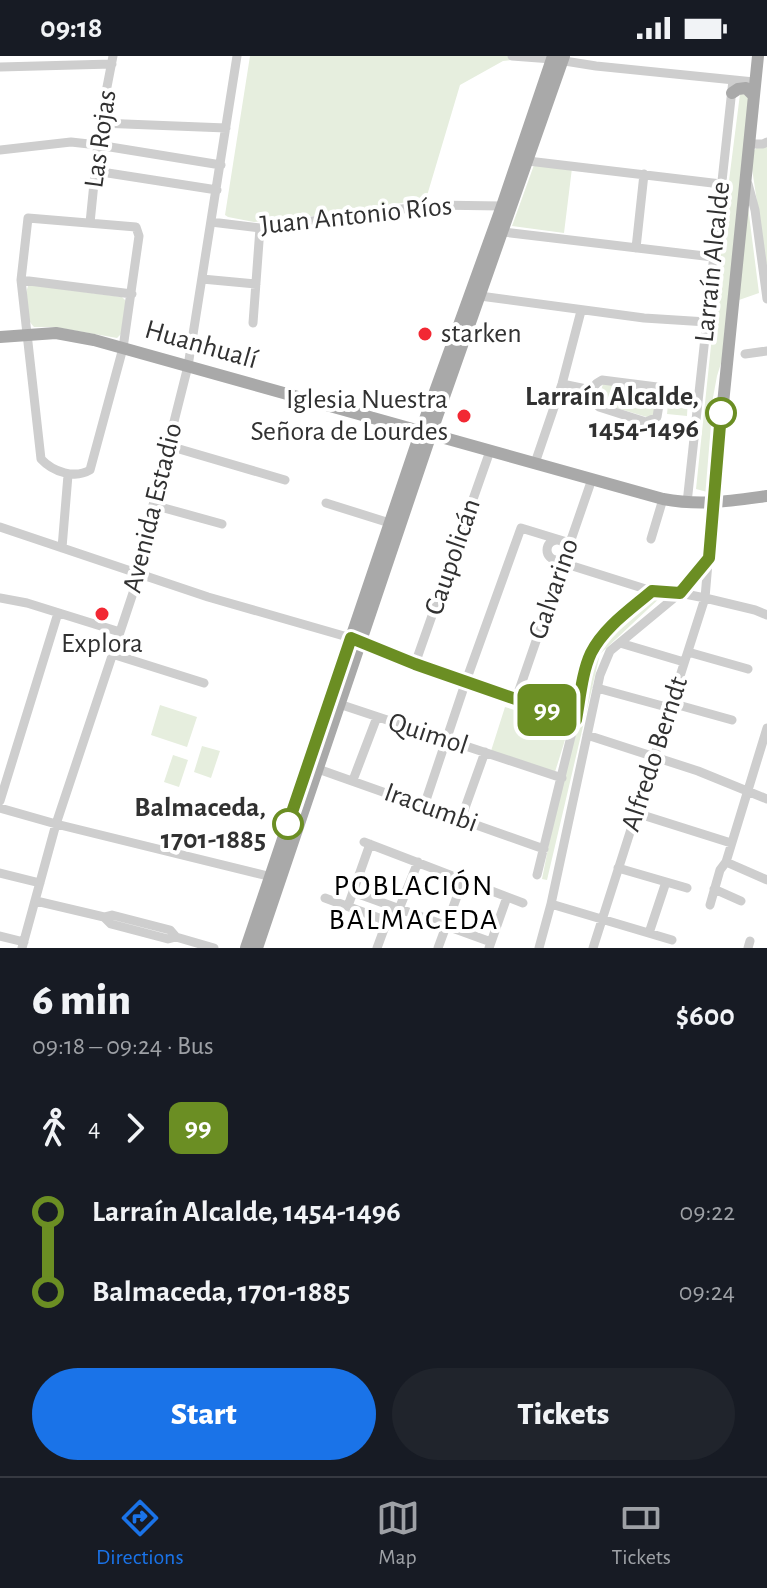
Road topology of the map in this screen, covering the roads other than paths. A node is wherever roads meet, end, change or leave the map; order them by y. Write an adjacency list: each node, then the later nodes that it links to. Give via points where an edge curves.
1 (237, 56): 11 (street, Avenida Estadio)
2 (512, 56): 4 (street)
3 (758, 56): 9 (main road, Larraín Alcalde)
4 (558, 58): 6 (street); 16 (main road); 23 (main road)
5 (112, 60): 7 (street); 10 (street, Las Rojas)
6 (584, 60): 8 (street)
7 (0, 67)
8 (732, 86): 9 (main road); 21 (street)
9 (754, 89): 13 (main road, Larraín Alcalde)
10 (100, 123): 11 (street); 14 (street, Las Rojas)
11 (226, 128): 17 (street, Avenida Estadio)
12 (767, 142): 13 (street)
13 (748, 144): 19 (main road, Larraín Alcalde)
14 (98, 145): 15 (street, via 71,142); 17 (street); 18 (street, Las Rojas)
15 (0, 150)
16 (528, 161): 20 (street); 27 (main road)
17 (221, 165): 22 (street, Avenida Estadio)
18 (95, 171): 22 (street); 25 (street, Las Rojas)
19 (746, 173): 33 (street); 59 (main road, Larraín Alcalde)
20 (644, 174): 21 (street); 28 (street)
21 (721, 184): 29 (street)
22 (217, 190): 24 (street, Avenida Estadio)
23 (502, 206): 26 (street, Juan Antonio Ríos, via 432,205); 48 (main road)
24 (211, 222): 26 (street, Juan Antonio Ríos); 30 (street, Avenida Estadio)
25 (90, 223): 31 (street, via 28,218); 34 (street, via 136,227)
26 (260, 228): 32 (street)
27 (503, 232): 28 (street); 35 (main road)
28 (636, 248): 29 (street)
29 (713, 257): 38 (street)
30 (202, 279): 32 (street); 45 (street, Avenida Estadio)
31 (21, 280): 34 (street, Huanhualí); 40 (street)
32 (256, 284): 39 (street)
33 (766, 291): 36 (street)
34 (132, 294): 42 (street)
35 (480, 296): 37 (street); 48 (main road)
36 (767, 299)
37 (581, 311): 38 (street); 46 (street)
38 (707, 322): 58 (street)
39 (253, 323)
40 (25, 334): 41 (main road, Huanhualí); 42 (main road, Huanhualí, via 56,333); 52 (street, via 41,459)
41 (0, 337)
42 (123, 348): 45 (main road, Huanhualí); 52 (street, via 90,470)
43 (767, 351): 44 (street)
44 (745, 354)
45 (188, 366): 48 (main road, Huanhualí); 49 (street, Avenida Estadio)
46 (562, 384): 47 (street); 51 (street)
47 (591, 390): 47 (street, via 599,407 646,422 659,414 661,393 653,385 602,380)
48 (426, 433): 50 (main road, Huanhualí); 62 (main road)
49 (169, 446): 54 (street); 60 (street, Avenida Estadio)
50 (490, 451): 51 (main road, Huanhualí); 82 (street, Caupolicán)
51 (535, 463): 53 (main road, Huanhualí)
52 (68, 475): 66 (street)
53 (592, 479): 56 (main road, Huanhualí); 65 (street, Galvarino)
54 (285, 480)
55 (767, 496): 59 (main road, Huanhualí)
56 (663, 499): 58 (main road, Huanhualí); 64 (street)
57 (326, 503): 62 (street)
58 (687, 503): 59 (main road, Huanhualí)
59 (713, 503): 67 (street, Larraín Alcalde)
60 (153, 505): 61 (street); 69 (street, Avenida Estadio)
61 (222, 524)
62 (395, 524): 77 (main road)
63 (0, 527): 66 (street)
64 (651, 539)
65 (565, 542): 68 (street); 68 (street, via 549,543 547,548 551,558); 84 (street, via 521,528)
66 (62, 548): 69 (street)
67 (709, 558): 71 (street); 73 (street, Alfredo Berndt)
68 (564, 559): 70 (street); 87 (street, Galvarino)
69 (139, 575): 76 (street, Avenida Estadio); 77 (street)
70 (652, 591): 71 (street); 91 (street, via 592,651)
71 (680, 593): 73 (street); 78 (street)
72 (0, 598): 74 (street)
73 (705, 598): 75 (street); 79 (street, Alfredo Berndt)
74 (58, 613): 76 (street); 103 (street)
75 (767, 615)
76 (120, 632): 80 (street, Avenida Estadio)
77 (356, 640): 82 (street); 88 (main road); 116 (main road)
78 (620, 643): 81 (street); 86 (street, via 610,651)
79 (688, 652): 81 (street, Alfredo Berndt); 83 (street)
80 (112, 654): 85 (street); 108 (street, Avenida Estadio)
81 (684, 662): 89 (street, Alfredo Berndt)
82 (415, 664): 84 (street)
83 (748, 669)
84 (466, 681): 87 (street); 95 (street)
85 (204, 683)
86 (597, 688): 89 (street); 94 (street)
87 (516, 699): 91 (street)
88 (339, 704): 90 (street, Quimol); 98 (main road)
89 (671, 705): 92 (street); 97 (street, Alfredo Berndt)
90 (377, 717): 95 (street, Quimol); 100 (street)
91 (576, 720): 99 (street)
92 (732, 720)
93 (767, 728): 101 (street)
94 (587, 735): 97 (street); 129 (street)
95 (446, 739): 96 (street, Quimol); 104 (street)
96 (485, 752): 99 (street, Quimol); 107 (street)
97 (654, 756): 101 (street); 106 (street, Alfredo Berndt)
98 (318, 769): 100 (street, Iracumbi); 116 (main road)
99 (562, 778): 110 (street)
100 (353, 780): 104 (street, Iracumbi)
101 (748, 790): 102 (street); 109 (street)
102 (767, 799)
103 (0, 801)
104 (424, 806): 107 (street, Iracumbi)
105 (0, 808): 108 (street)
106 (636, 813): 109 (street); 113 (street, Alfredo Berndt)
107 (461, 819): 110 (street, Iracumbi)
108 (56, 824): 116 (street); 120 (street, Avenida Estadio)
109 (731, 843): 112 (street)
110 (544, 849): 115 (street)
111 (418, 862): 117 (street); 123 (street, via 367,843); 132 (street)
112 (726, 862): 118 (street); 122 (street)
113 (618, 868): 119 (street); 133 (street, Alfredo Berndt)
114 (0, 873): 120 (street)
115 (537, 875)
116 (275, 878): 142 (main road); 143 (main road)
117 (463, 880): 124 (street); 135 (street)
118 (767, 880)
119 (666, 882): 121 (street); 136 (street)
120 (40, 883): 126 (street, Avenida Estadio)
121 (687, 888)
122 (714, 889): 127 (street); 130 (street)
123 (353, 892): 131 (street); 132 (street)
124 (507, 897): 128 (street); 140 (street)
125 (325, 898): 131 (street)
126 (36, 901): 139 (street, Avenida Estadio); 141 (street)
127 (741, 901)
128 (523, 903)
129 (551, 904): 133 (street); 146 (street)
130 (710, 905)
131 (348, 906): 134 (street)
132 (399, 909): 134 (street); 135 (street)
133 (602, 919): 136 (street); 147 (street, Alfredo Berndt)
134 (387, 921): 144 (street)
135 (446, 926): 140 (street); 145 (street)
136 (649, 933): 138 (street)
137 (0, 936): 139 (street)
138 (672, 940)
139 (23, 945)
140 (490, 945)
141 (214, 948)
142 (246, 948)
143 (257, 948)
144 (377, 948)
145 (438, 948)
146 (539, 948)
147 (593, 948)

